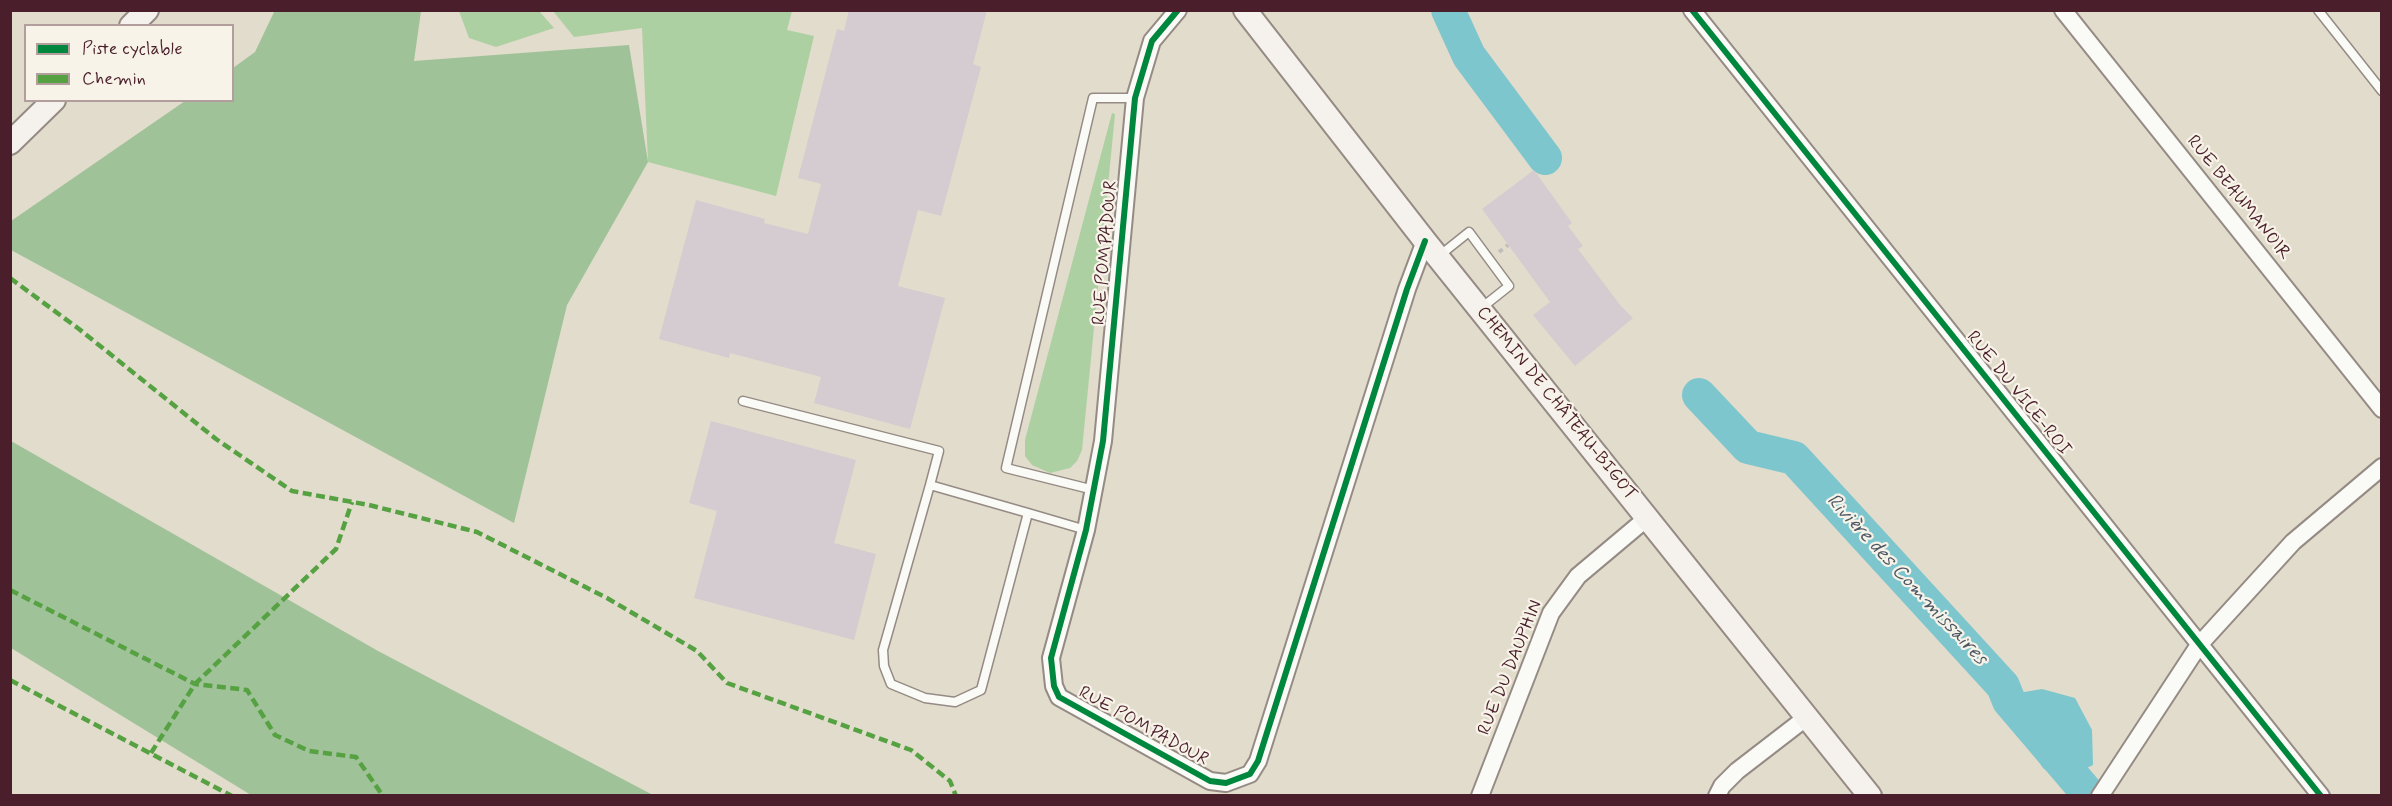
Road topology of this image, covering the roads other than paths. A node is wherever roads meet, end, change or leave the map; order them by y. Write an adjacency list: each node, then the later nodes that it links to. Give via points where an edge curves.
1 (147, 10): 7 (street)
2 (1178, 10): 9 (street, RUE POMPADOUR, via 1152,41)
3 (1245, 10): 12 (street, CHEMIN DE CHÂTEAU-BIGOT)
4 (1692, 10): 22 (street, RUE DU VICE-ROI)
5 (2063, 10): 15 (street, RUE BEAUMANOIR)
6 (2318, 10): 8 (lane)
7 (133, 24)
8 (2382, 91)
9 (1135, 98): 18 (street, RUE POMPADOUR, via 1103,441); 18 (lane, via 1093,99 1006,468)
10 (52, 102): 11 (street)
11 (10, 143)
12 (1432, 248): 13 (street, CHEMIN DE CHÂTEAU-BIGOT); 13 (lane, via 1468,232 1509,286); 21 (street, RUE POMPADOUR, via 1407,289 1258,761 1250,774 1226,783 1209,781 1059,697 1051,658)
13 (1480, 309): 20 (street, CHEMIN DE CHÂTEAU-BIGOT)
14 (743, 401): 17 (lane, via 939,451)
15 (2382, 410)
16 (2382, 467): 22 (street, via 2294,542)
17 (930, 485): 19 (lane); 19 (lane, via 883,650 891,684 925,698 955,702 981,690)
18 (1094, 490): 21 (street, RUE POMPADOUR)
19 (1028, 513): 21 (lane)
20 (1647, 518): 23 (street, CHEMIN DE CHÂTEAU-BIGOT); 24 (street, RUE DU DAUPHIN, via 1578,576 1551,613)
21 (1086, 530)
22 (2199, 645): 27 (street); 28 (street, RUE DU VICE-ROI)
23 (1807, 717): 25 (street, via 1737,771); 26 (street, CHEMIN DE CHÂTEAU-BIGOT)
24 (1480, 795)
25 (1717, 795)
26 (1870, 795)
27 (2100, 795)
28 (2321, 795)

